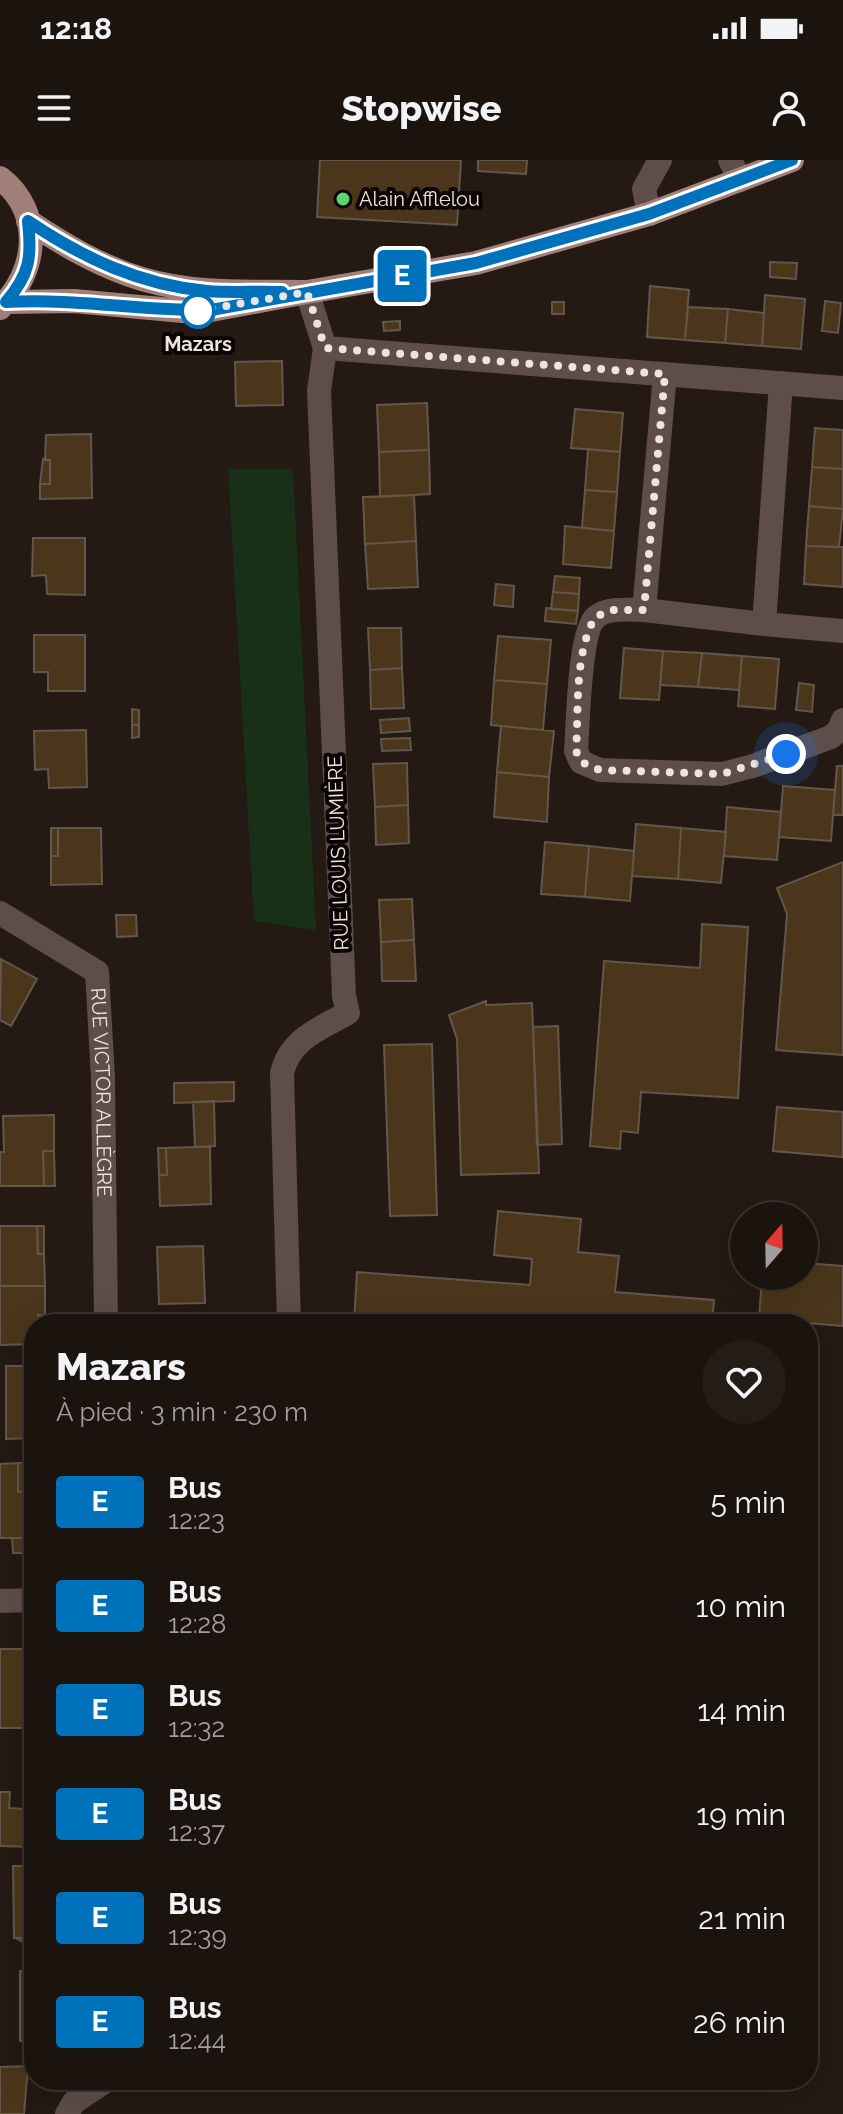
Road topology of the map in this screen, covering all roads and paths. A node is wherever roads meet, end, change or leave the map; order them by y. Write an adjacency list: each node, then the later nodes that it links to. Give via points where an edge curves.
1 (660, 160): 5 (street, via 644,189)
2 (792, 160): 3 (main road)
3 (735, 170): 5 (main road)
4 (0, 178): 6 (main road, via 16,194)
5 (649, 214): 7 (main road, via 476,263)
6 (28, 221): 7 (main road, via 89,258 143,280 207,291); 8 (main road, via 29,264)
7 (307, 292): 8 (main road, via 211,310 74,301); 9 (street)
8 (3, 305)
9 (325, 348): 10 (street); 19 (street, RUE LOUIS LUMIÈRE, via 319,391 348,1013 303,1038 285,1059 282,1073)
10 (665, 374): 11 (street); 13 (street)
11 (781, 383): 12 (street); 14 (street)
12 (843, 388)
13 (644, 610): 14 (street); 16 (street, via 612,610 595,617 588,630 576,751 587,766 722,774 831,737)
14 (764, 624): 15 (street)
15 (843, 631)
16 (843, 720)
17 (0, 913): 18 (street, RUE VICTOR ALLÈGRE, via 97,972)
18 (106, 1314)
19 (289, 1314)
20 (24, 1600): 21 (street)
21 (0, 1601)
22 (92, 2090): 23 (street)
23 (67, 2114)

